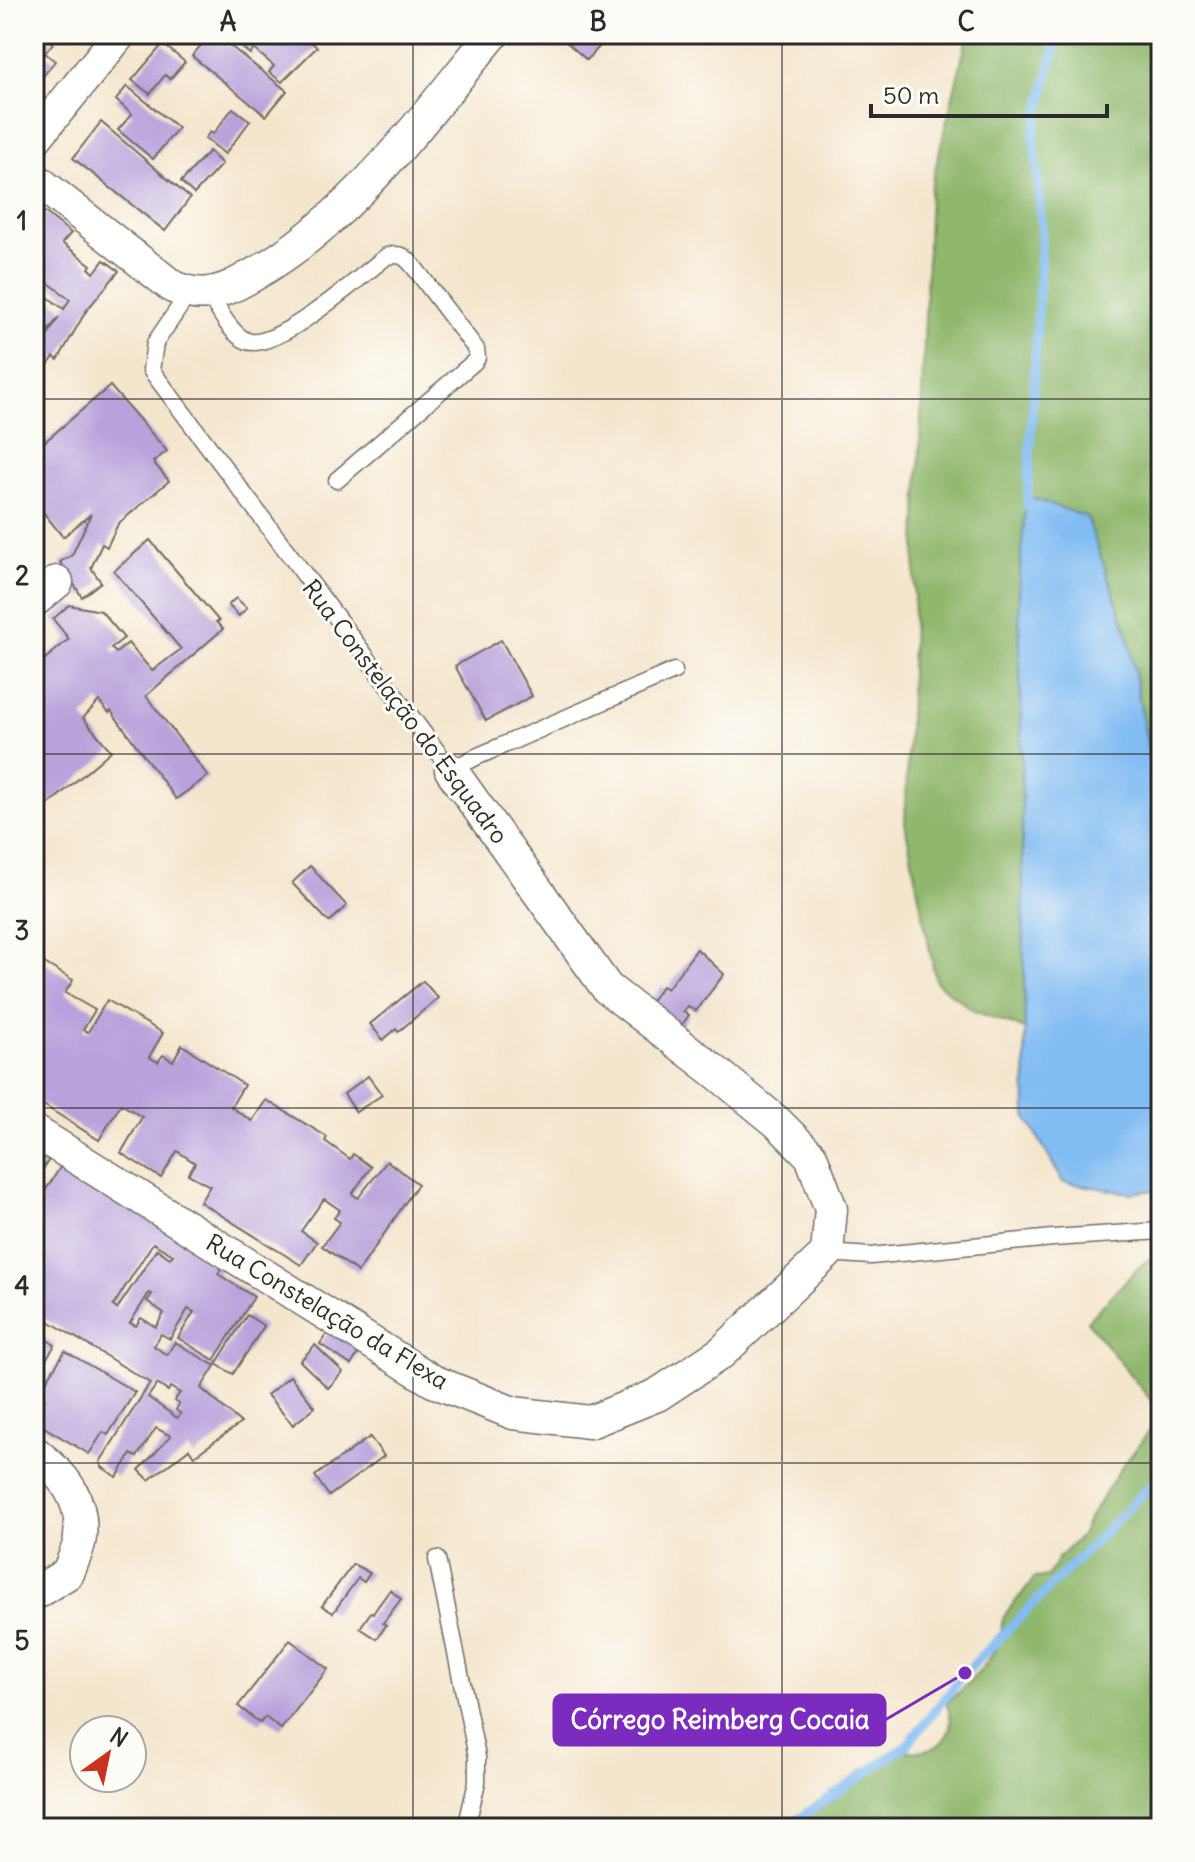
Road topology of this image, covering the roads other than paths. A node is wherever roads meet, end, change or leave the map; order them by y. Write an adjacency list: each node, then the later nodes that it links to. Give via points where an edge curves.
1 (120, 34): 3 (street)
2 (493, 34): 5 (street, via 363,188 287,255 229,288)
3 (34, 140)
4 (34, 178): 5 (street, via 159,278)
5 (199, 293): 6 (lane, via 235,333 258,342 290,331 387,256 398,254 406,257 476,349 474,362); 8 (lane, Rua Constelação do Esquadro, via 155,343 151,370)
6 (337, 480)
7 (674, 671): 8 (lane)
8 (451, 770): 11 (street, Rua Constelação do Esquadro, via 607,988 777,1122 811,1156 831,1209)
9 (34, 1131): 11 (street, Rua Constelação da Flexa, via 433,1381 513,1413 590,1422 657,1395 721,1353)
10 (1161, 1231): 11 (lane, via 871,1256)
11 (827, 1253)
12 (34, 1452): 14 (street, via 57,1469 76,1495 80,1537 68,1573)
13 (437, 1559): 15 (lane, via 477,1757)
14 (34, 1594)
15 (466, 1828)

